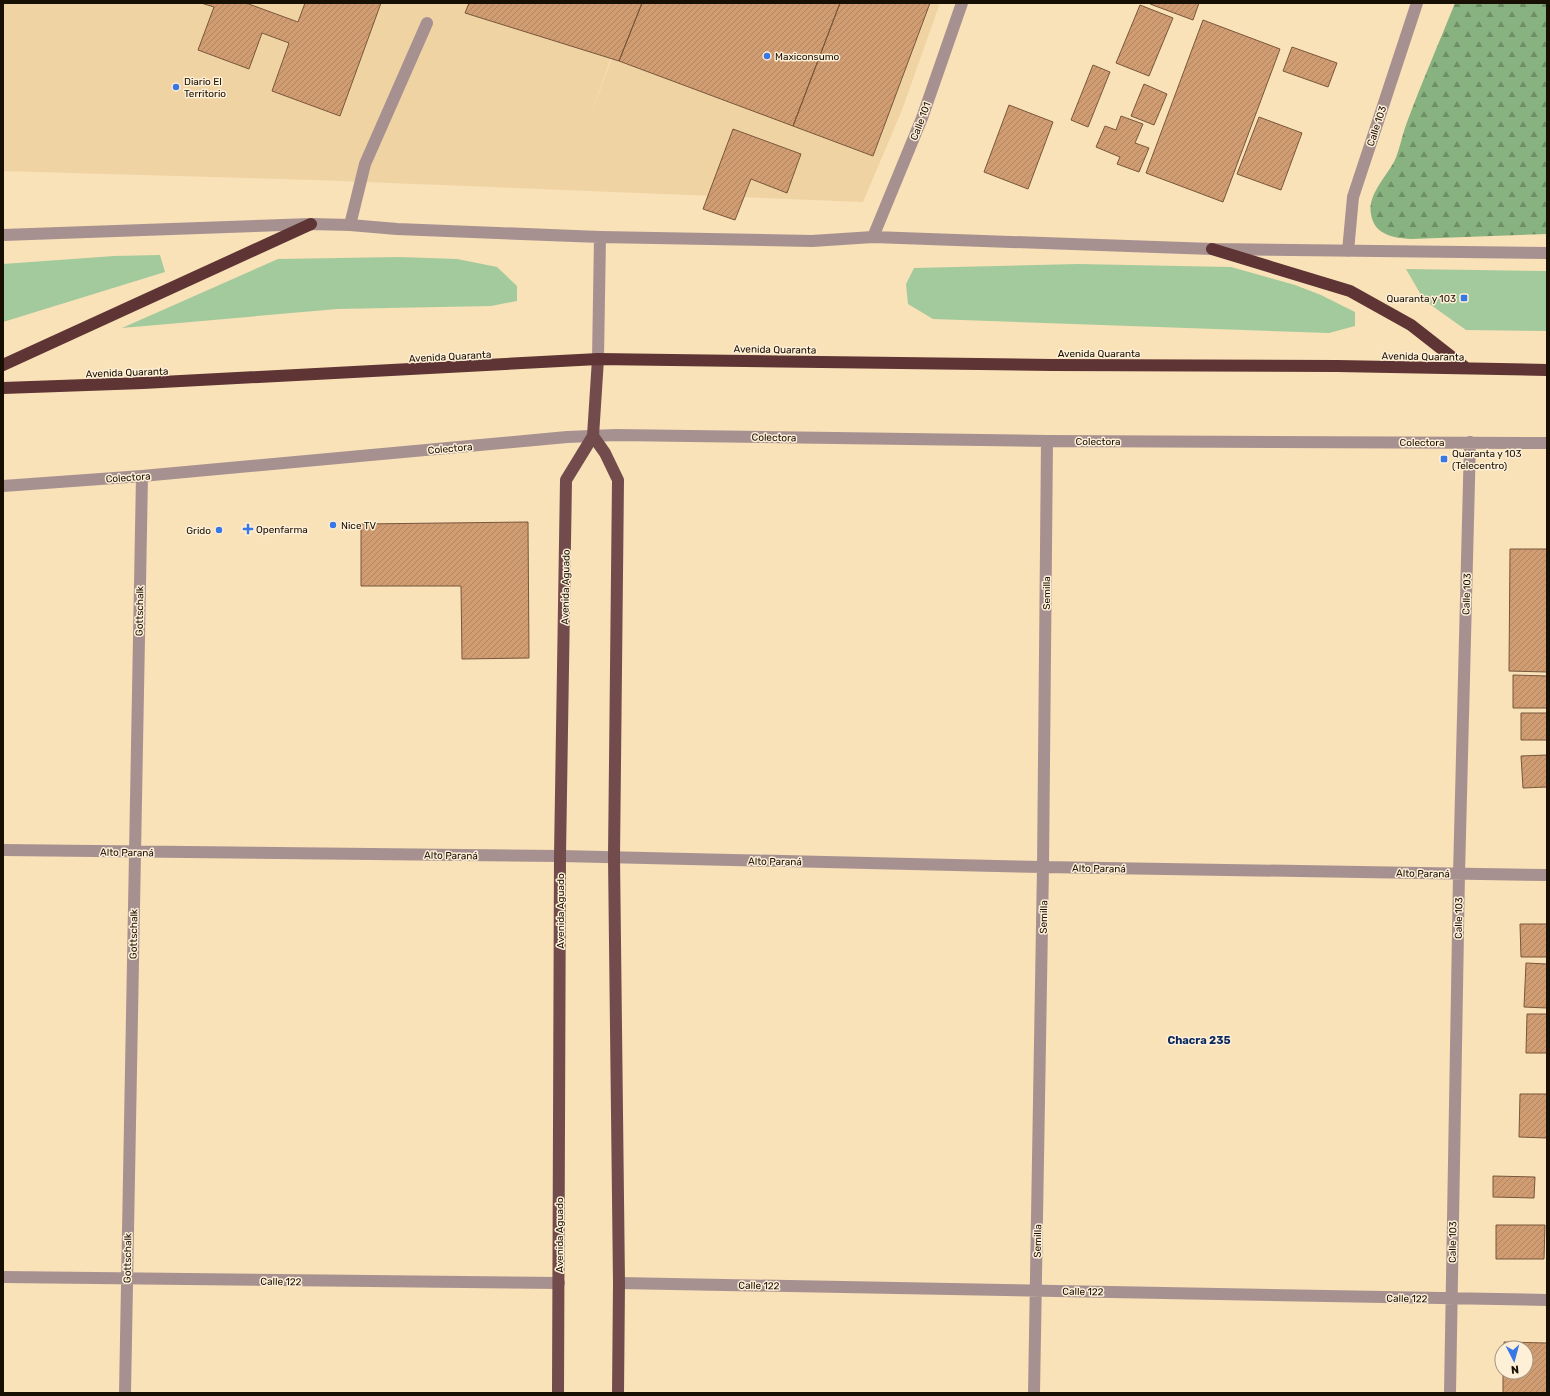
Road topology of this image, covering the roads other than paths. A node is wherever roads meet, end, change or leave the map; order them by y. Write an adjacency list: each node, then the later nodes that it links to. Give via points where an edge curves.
1 (962, 3): 8 (street, Calle 101, via 922,118)
2 (1417, 3): 10 (street, Calle 103, via 1353,197)
3 (428, 23): 5 (street, via 365,164)
4 (311, 224): 5 (street); 6 (street); 13 (highway)
5 (350, 225): 7 (street)
6 (3, 235)
7 (600, 237): 8 (street, via 812,241); 12 (street)
8 (874, 237): 9 (street)
9 (1212, 249): 10 (street); 14 (highway, via 1350,291 1411,325)
10 (1348, 250): 11 (street)
11 (1547, 253)
12 (598, 359): 14 (highway, Avenida Quaranta); 16 (highway, Avenida Quaranta); 17 (main road, Avenida Aguado)
13 (3, 366)
14 (1466, 368): 15 (highway, Avenida Quaranta)
15 (1547, 370)
16 (3, 388)
17 (593, 436): 18 (street, Colectora); 21 (street, Colectora); 25 (main road, Avenida Aguado, via 566,480); 26 (main road, via 605,453 618,480)
18 (1047, 441): 19 (street, Colectora); 27 (street, Semilla)
19 (1470, 442): 20 (street, Colectora); 28 (street, Calle 103)
20 (1547, 443)
21 (142, 476): 22 (street, Colectora); 24 (street, Gottschalk)
22 (3, 486)
23 (3, 850): 24 (street, Alto Paraná)
24 (135, 852): 25 (street, Alto Paraná); 31 (street, Gottschalk)
25 (560, 856): 26 (street, Alto Paraná); 32 (main road, Avenida Aguado)
26 (614, 857): 27 (street, Alto Paraná); 33 (main road)
27 (1043, 867): 28 (street, Alto Paraná); 34 (street, Semilla)
28 (1459, 874): 29 (street, Alto Paraná); 35 (street, Calle 103)
29 (1547, 875)
30 (3, 1277): 31 (street, Calle 122)
31 (127, 1279): 32 (street, Calle 122); 37 (street, Gottschalk)
32 (559, 1283): 38 (main road, Avenida Aguado)
33 (619, 1283): 34 (street, Calle 122); 39 (main road)
34 (1036, 1290): 35 (street, Calle 122); 40 (street, Semilla)
35 (1451, 1298): 36 (street, Calle 122); 41 (street, Calle 103)
36 (1547, 1300)
37 (125, 1393)
38 (558, 1393)
39 (618, 1393)
40 (1034, 1393)
41 (1450, 1393)

